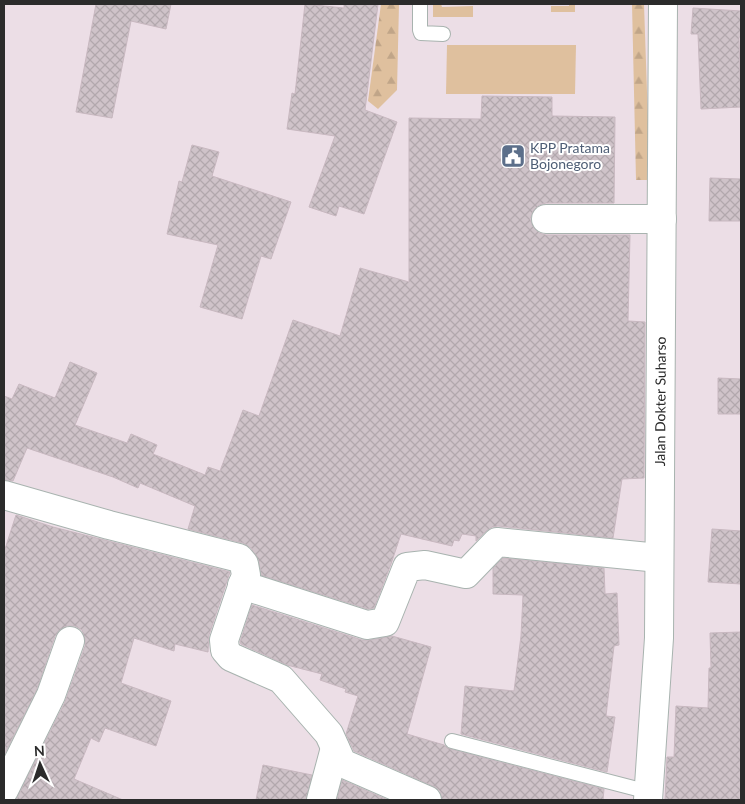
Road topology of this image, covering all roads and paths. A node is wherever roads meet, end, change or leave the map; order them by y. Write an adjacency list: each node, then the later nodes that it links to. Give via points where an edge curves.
1 (420, 4): 3 (lane, via 421,33)
2 (663, 4): 5 (street, Jalan Dokter Suharso)
3 (443, 34)
4 (546, 219): 5 (street)
5 (662, 220): 7 (street, Jalan Dokter Suharso)
6 (4, 495): 8 (street, via 239,558 246,575)
7 (659, 558): 8 (street, via 497,542 466,574 425,565 407,567 385,622 367,626); 13 (street, Jalan Dokter Suharso, via 659,638)
8 (242, 585): 11 (street, via 224,640 224,650 231,657 281,679 329,734)
9 (70, 641): 12 (street, via 51,695)
10 (452, 741): 13 (lane)
11 (335, 748): 14 (street); 15 (street, via 342,763)
12 (4, 790)
13 (648, 796)
14 (321, 800)
15 (428, 800)

